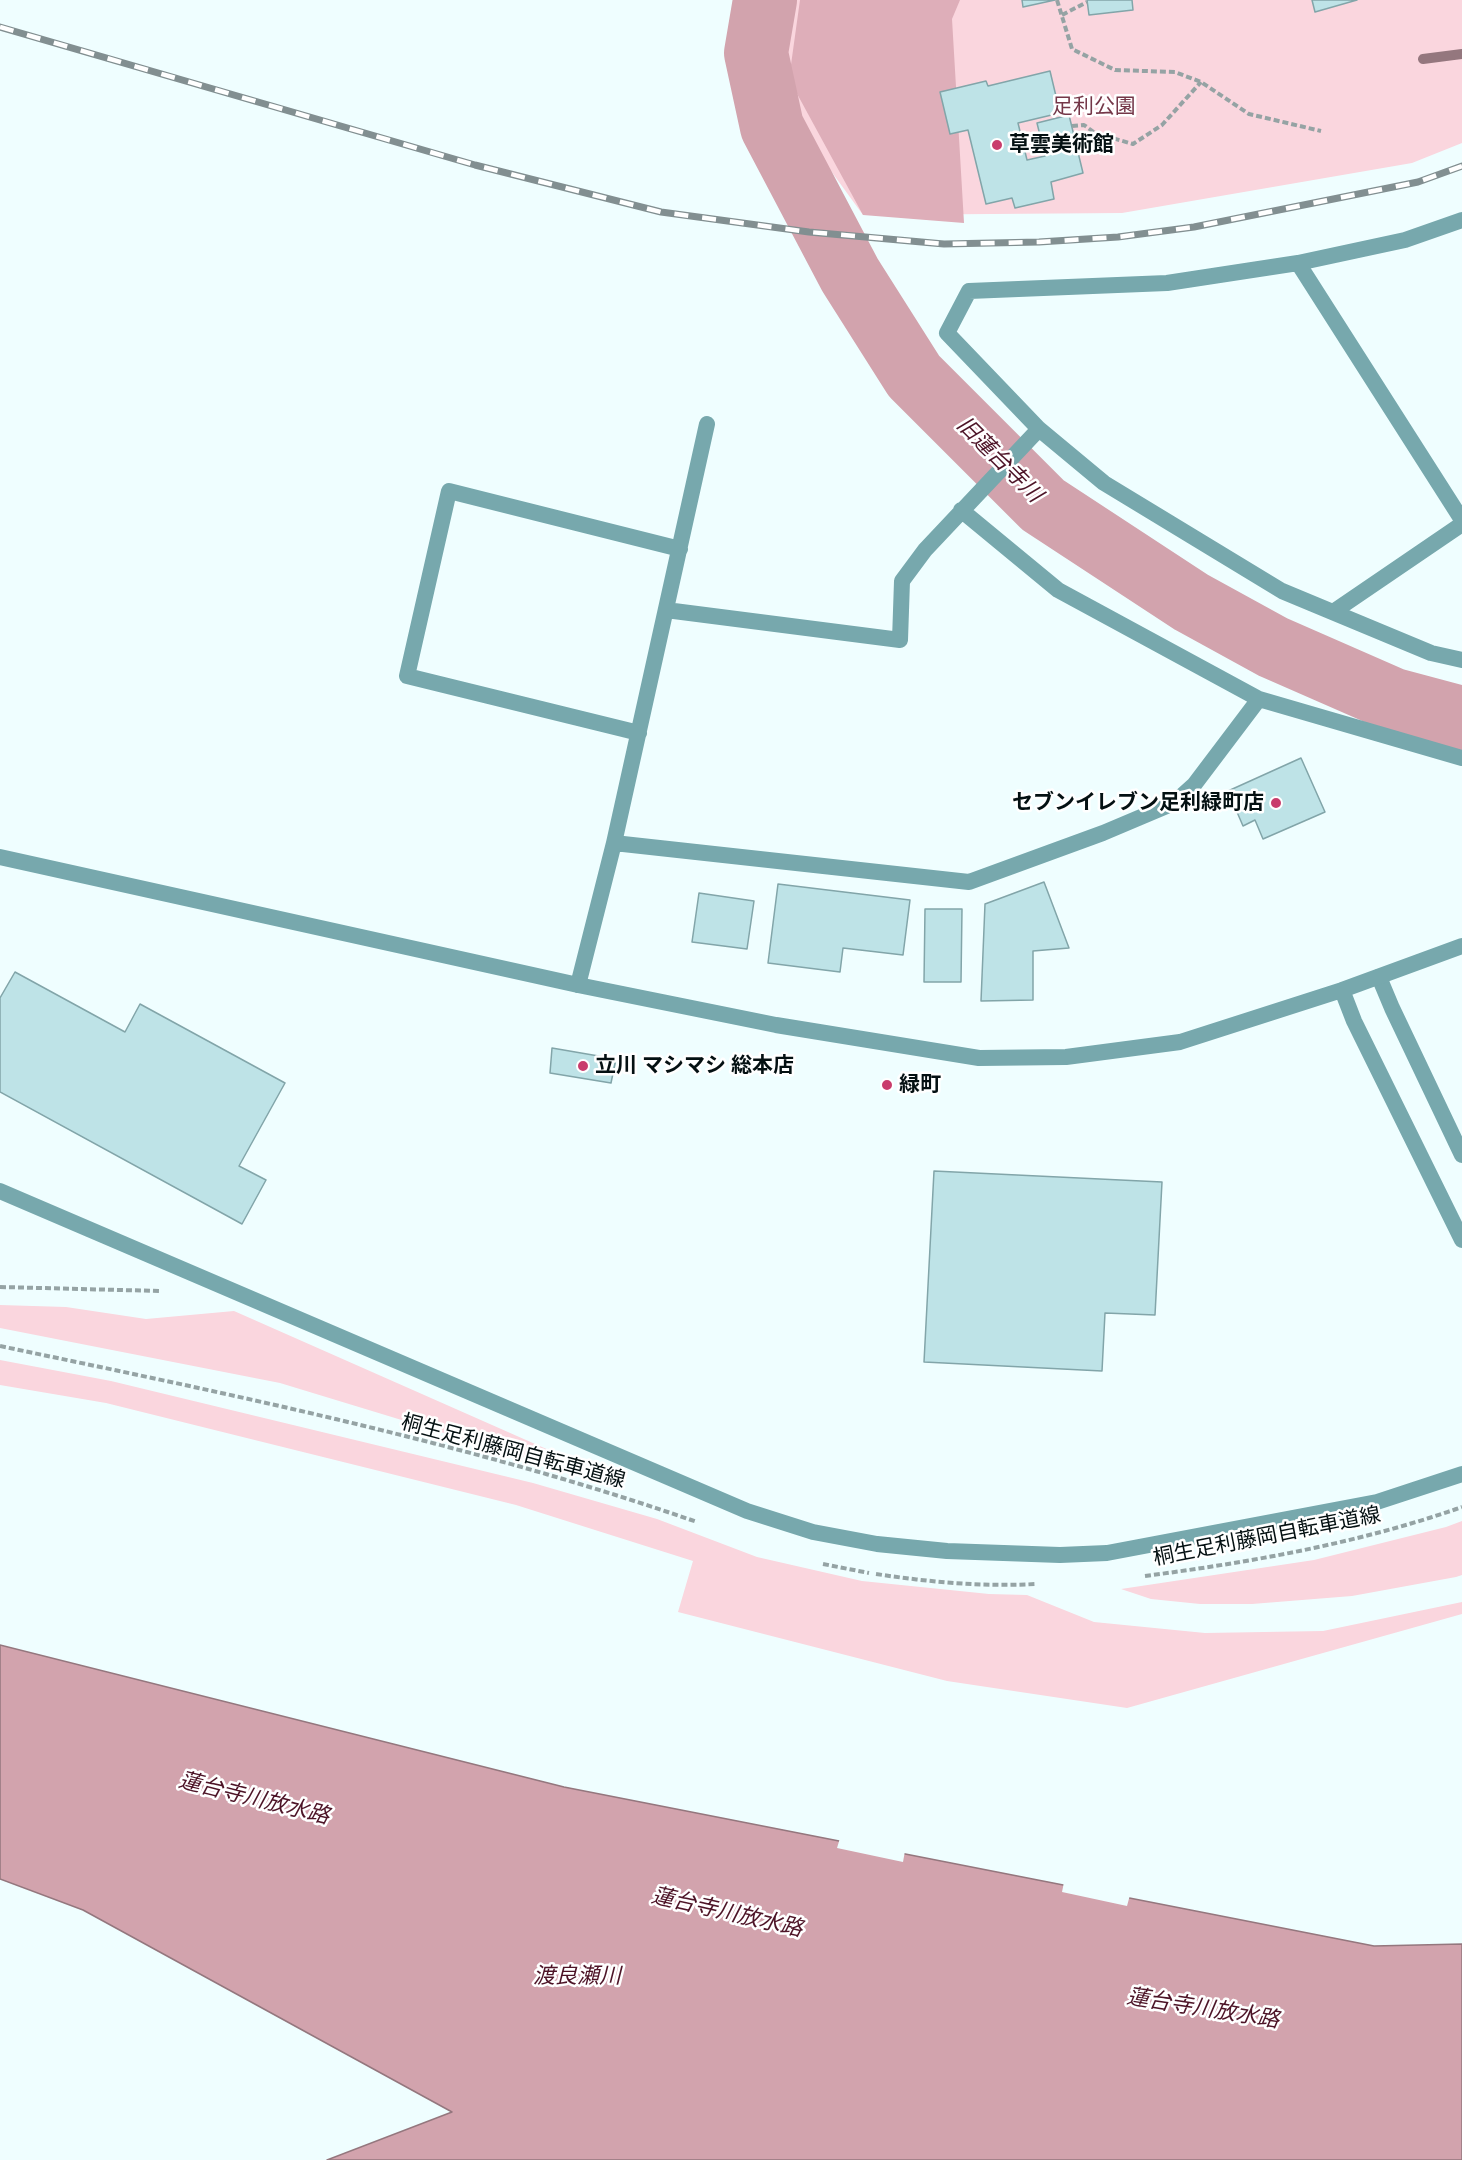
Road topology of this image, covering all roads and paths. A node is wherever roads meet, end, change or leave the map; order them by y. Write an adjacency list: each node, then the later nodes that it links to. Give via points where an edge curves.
1 (1057, 0): 3 (path)
2 (1088, 2): 3 (path)
3 (1062, 15): 4 (path, via 1072,49 1115,70 1175,72)
4 (1201, 82): 5 (path, via 1162,125 1133,144 1095,133 1084,125); 6 (path, via 1249,114)
5 (1072, 126)
6 (1320, 131)
7 (1462, 220): 8 (street, via 1405,240)
8 (1298, 263): 10 (street, via 1167,283 969,291 947,333); 12 (street)
9 (707, 424): 13 (street)
10 (1039, 429): 11 (street); 15 (street, via 1104,483 1282,591)
11 (961, 510): 14 (street, via 902,581 900,640); 17 (street, via 1058,590)
12 (1462, 522): 15 (street)
13 (680, 549): 14 (street); 18 (street, via 449,491 420,618 408,676)
14 (666, 610): 18 (street)
15 (1333, 612): 16 (street, via 1431,653)
16 (1462, 660)
17 (1259, 699): 19 (street); 20 (street, via 1194,785 1174,802 1103,833 969,882)
18 (639, 733): 20 (street)
19 (1462, 758)
20 (614, 843): 24 (street)
21 (0, 856): 24 (street)
22 (1462, 946): 23 (street)
23 (1379, 977): 25 (street); 26 (street)
24 (578, 985): 25 (street, via 776,1025 979,1058 1066,1057 1180,1042)
25 (1342, 990): 28 (street)
26 (1462, 1155)
27 (0, 1191): 32 (street, via 736,1507 813,1532 947,1551 1107,1553 1377,1502)
28 (1462, 1240)
29 (0, 1287): 30 (path)
30 (165, 1291)
31 (0, 1346): 34 (path, 桐生足利藤岡自転車道線, via 155,1378 526,1467)
32 (1462, 1474)
33 (1462, 1507): 36 (path, 桐生足利藤岡自転車道線, via 1344,1542)
34 (703, 1524)
35 (812, 1560): 37 (path, via 834,1568 917,1580)
36 (1133, 1577)
37 (1016, 1585)

